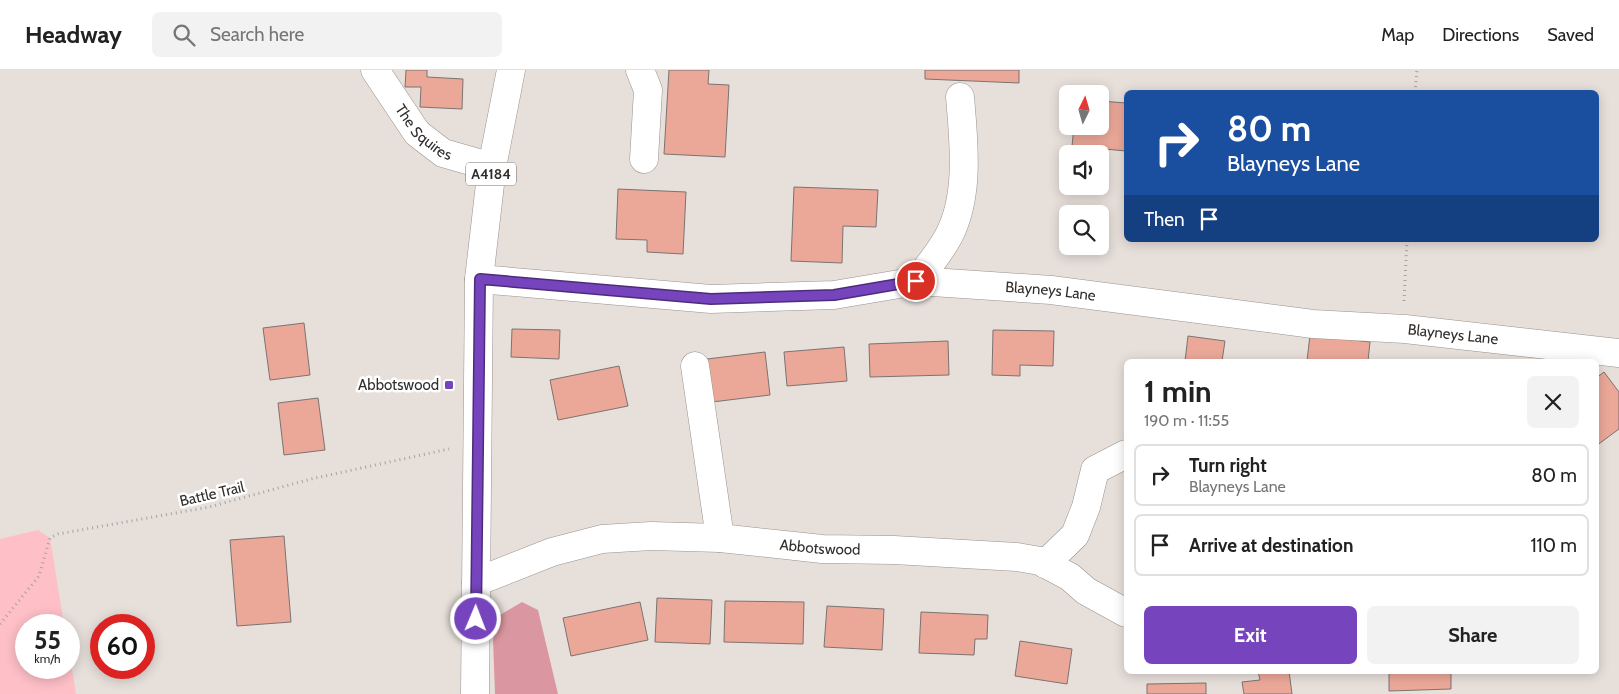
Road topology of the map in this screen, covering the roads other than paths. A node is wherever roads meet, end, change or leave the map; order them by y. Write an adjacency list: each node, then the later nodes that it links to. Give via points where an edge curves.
1 (375, 70): 6 (street, The Squires, via 417,133 443,153)
2 (511, 70): 6 (street, A4184)
3 (640, 70): 5 (street, via 648,90)
4 (960, 97): 8 (street, via 964,152 962,200 946,242)
5 (644, 159)
6 (492, 167): 7 (street, A4184)
7 (480, 279): 8 (street, Blayneys Lane, via 711,299 834,295); 14 (street, A4184)
8 (916, 281): 9 (street, Blayneys Lane, via 1051,290 1313,324 1405,329)
9 (1619, 353)
10 (695, 366): 12 (street)
11 (1124, 455): 13 (street, via 1094,470 1086,507 1075,535)
12 (720, 538): 13 (street, Abbotswood, via 822,549 1017,557); 14 (street, Abbotswood, via 602,538 552,552)
13 (1045, 564): 15 (street, Abbotswood)
14 (476, 582): 16 (street, A4184)
15 (1124, 612)
16 (475, 694)

